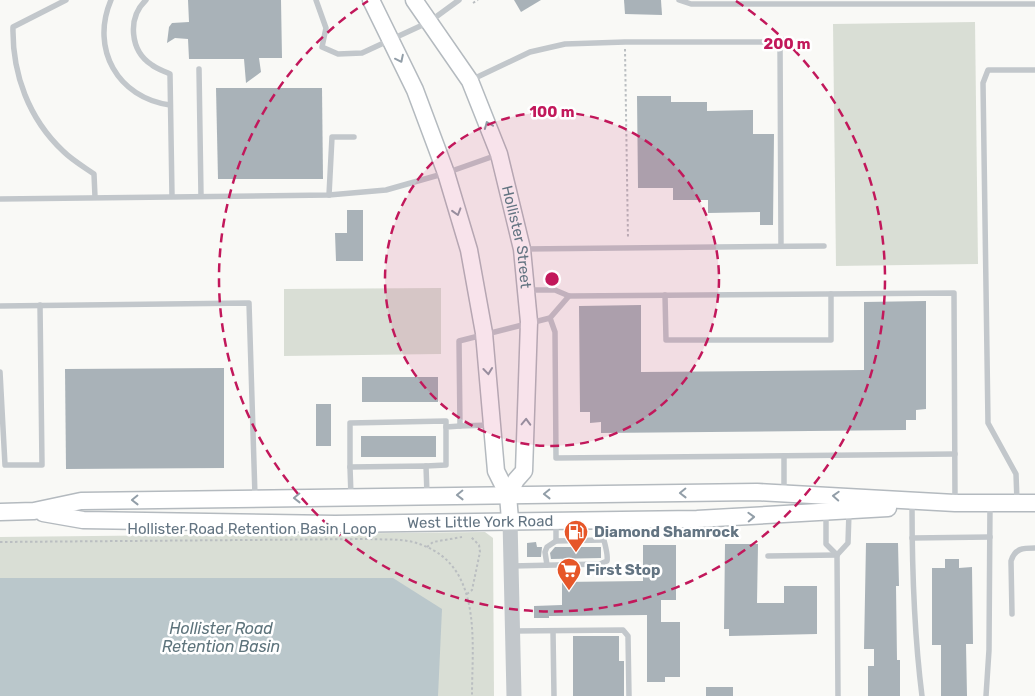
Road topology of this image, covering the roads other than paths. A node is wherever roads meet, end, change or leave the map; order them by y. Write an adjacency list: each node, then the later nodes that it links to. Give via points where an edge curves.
1 (66, 0): 24 (lane, via 13,27 12,51 19,81 36,121 63,152 94,174)
2 (111, 0): 16 (lane, via 102,37 110,66 132,90 153,103)
3 (146, 0): 16 (lane, via 134,20 133,35 139,52 151,65 170,74)
4 (316, 0): 12 (lane, via 326,28 322,47 338,54 362,54)
5 (371, 0): 12 (main road)
6 (414, 0): 11 (main road, Hollister Street)
7 (459, 0): 11 (lane)
8 (679, 0): 9 (lane, via 691,4)
9 (910, 2): 10 (lane)
10 (1035, 4)
11 (429, 22): 12 (lane); 15 (main road, Hollister Street)
12 (391, 40): 19 (main road, one-way to 19, via 415,90)
13 (198, 69): 22 (lane)
14 (1035, 70): 52 (lane, via 988,70 982,83 988,423 1016,474)
15 (470, 81): 18 (main road, Hollister Street, one-way to 15); 25 (lane, via 530,52 565,44 780,42)
16 (170, 105): 21 (lane)
17 (354, 136): 20 (lane, via 332,137)
18 (499, 154): 19 (lane); 27 (main road, Hollister Street)
19 (446, 173): 20 (lane, via 386,190); 36 (main road, one-way to 36, via 469,250)
20 (329, 195): 22 (lane)
21 (172, 196): 22 (lane); 24 (lane)
22 (201, 196)
23 (1, 197): 24 (lane)
24 (95, 197)
25 (781, 246): 26 (lane); 27 (lane)
26 (824, 246)
27 (522, 249): 28 (main road, Hollister Street)
28 (526, 290): 31 (lane, via 555,290); 35 (main road, Hollister Street)
29 (831, 294): 30 (lane); 30 (lane, via 831,340 666,340); 41 (lane, via 954,292)
30 (665, 295): 31 (lane)
31 (569, 296): 34 (lane)
32 (40, 305): 33 (lane); 37 (lane, via 42,465 6,465); 49 (lane, via 249,303)
33 (0, 306)
34 (550, 318): 35 (lane); 42 (lane, via 555,332 556,458)
35 (529, 322): 36 (lane); 46 (main road, Hollister Street, one-way to 35, via 524,471)
36 (484, 333): 38 (main road, one-way to 38); 39 (lane, via 459,340)
37 (0, 372)
38 (494, 425): 39 (lane); 46 (main road, via 496,471)
39 (460, 426): 40 (lane)
40 (446, 427): 43 (lane, via 446,465); 44 (lane, via 446,421 350,423)
41 (954, 454): 42 (lane); 50 (lane)
42 (784, 456): 45 (lane)
43 (426, 466): 44 (lane); 47 (lane)
44 (350, 467): 48 (lane)
45 (784, 494): 46 (main road, West Little York Road, one-way to 46); 50 (main road, West Little York Road, one-way to 45)
46 (508, 495): 47 (main road, West Little York Road, one-way to 47); 60 (main road)
47 (427, 496): 48 (main road, West Little York Road)
48 (351, 497): 49 (main road, West Little York Road, one-way to 49)
49 (255, 498): 55 (main road, West Little York Road, one-way to 55, via 81,501)
50 (955, 503): 51 (main road, West Little York Road); 54 (main road, West Little York Road)
51 (990, 503): 52 (main road, West Little York Road); 62 (lane)
52 (1017, 503): 53 (main road, West Little York Road)
53 (1035, 503)
54 (912, 506): 56 (main road, West Little York Road); 63 (lane)
55 (34, 511): 57 (main road, West Little York Road); 60 (main road, West Little York Road, via 84,520 335,524)
56 (849, 511): 58 (main road, West Little York Road); 68 (lane, via 848,543)
57 (0, 512)
58 (826, 512): 59 (main road, West Little York Road, one-way to 58); 68 (lane, via 826,544)
59 (598, 519): 61 (main road, West Little York Road); 64 (lane)
60 (510, 520): 61 (main road, West Little York Road); 70 (street)
61 (556, 520): 65 (lane)
62 (990, 537): 63 (lane); 79 (lane)
63 (912, 538): 78 (lane, via 916,655)
64 (602, 540): 65 (lane); 69 (lane, via 607,561 600,564)
65 (556, 541): 69 (lane, via 547,547)
66 (1035, 548): 71 (lane, via 1021,548 1011,561)
67 (768, 556): 68 (lane)
68 (837, 556): 77 (lane)
69 (547, 565): 70 (lane)
70 (512, 566): 72 (street)
71 (1012, 614)
72 (513, 631): 73 (lane); 74 (street)
73 (553, 631): 75 (lane); 76 (lane, via 616,629 626,632)
74 (514, 696)
75 (554, 696)
76 (629, 696)
77 (838, 696)
78 (922, 696)
79 (986, 696)

